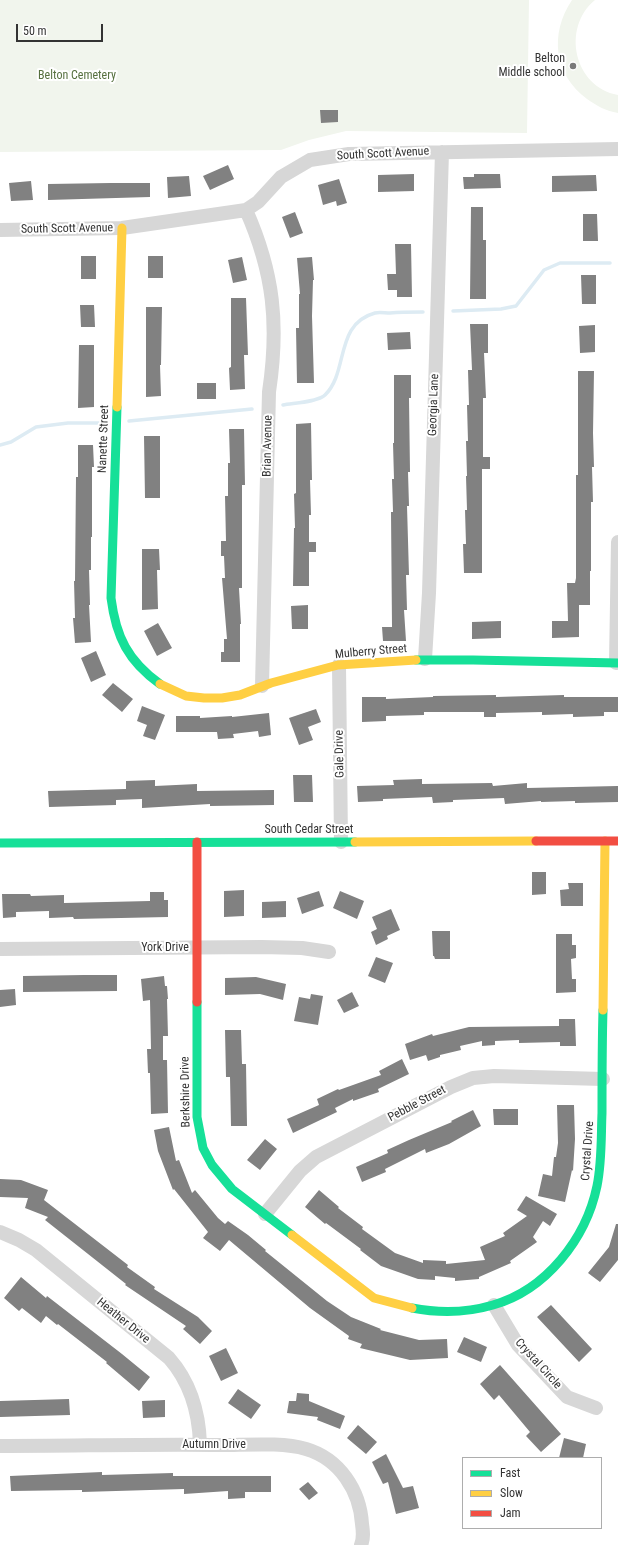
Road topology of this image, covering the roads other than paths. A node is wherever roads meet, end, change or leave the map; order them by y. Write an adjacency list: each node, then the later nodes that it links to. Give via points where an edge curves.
1 (618, 149): 2 (street, South Scott Avenue)
2 (442, 152): 3 (street, South Scott Avenue, via 349,154 310,160 281,177 258,202); 8 (street, Georgia Lane)
3 (246, 210): 4 (street, South Scott Avenue); 11 (street, Brian Avenue, via 263,252 269,276 275,336 269,392)
4 (122, 228): 5 (street, South Scott Avenue); 7 (street, Nanette Street, via 111,595 112,613)
5 (0, 230)
6 (618, 542): 9 (street)
7 (124, 648): 11 (street, Mulberry Street, via 145,674 177,693 214,699 231,697)
8 (425, 659): 9 (street, Mulberry Street); 10 (street, Mulberry Street)
9 (617, 663)
10 (338, 665): 11 (street, Mulberry Street); 15 (street, Gale Drive)
11 (262, 686)
12 (605, 841): 13 (street, South Cedar Street); 15 (street, South Cedar Street); 20 (street, Crystal Drive)
13 (618, 841)
14 (197, 842): 15 (street, South Cedar Street); 16 (street, South Cedar Street); 17 (street, Berkshire Drive)
15 (341, 842)
16 (0, 843)
17 (196, 948): 18 (street, York Drive); 19 (street, York Drive, via 302,948); 21 (street, Berkshire Drive, via 196,1118 203,1150 219,1176)
18 (0, 949)
19 (329, 952)
20 (603, 1079): 21 (street, Pebble Street, via 494,1076 473,1078 316,1157 300,1171); 24 (street, Crystal Drive, via 600,1172 588,1216 578,1236 550,1271 532,1286)
21 (265, 1214): 23 (street, Berkshire Drive)
22 (0, 1232): 26 (street, Heather Drive, via 36,1250 169,1358 182,1376 195,1404)
23 (363, 1290): 24 (street, Crystal Drive, via 374,1298 416,1310 457,1311)
24 (494, 1305): 25 (street, Crystal Circle, via 518,1345 567,1397)
25 (596, 1408)
26 (200, 1444): 27 (street, Autumn Drive); 28 (street, Autumn Drive, via 292,1446 323,1456 336,1466 355,1491 361,1510)
27 (0, 1446)
28 (361, 1545)

